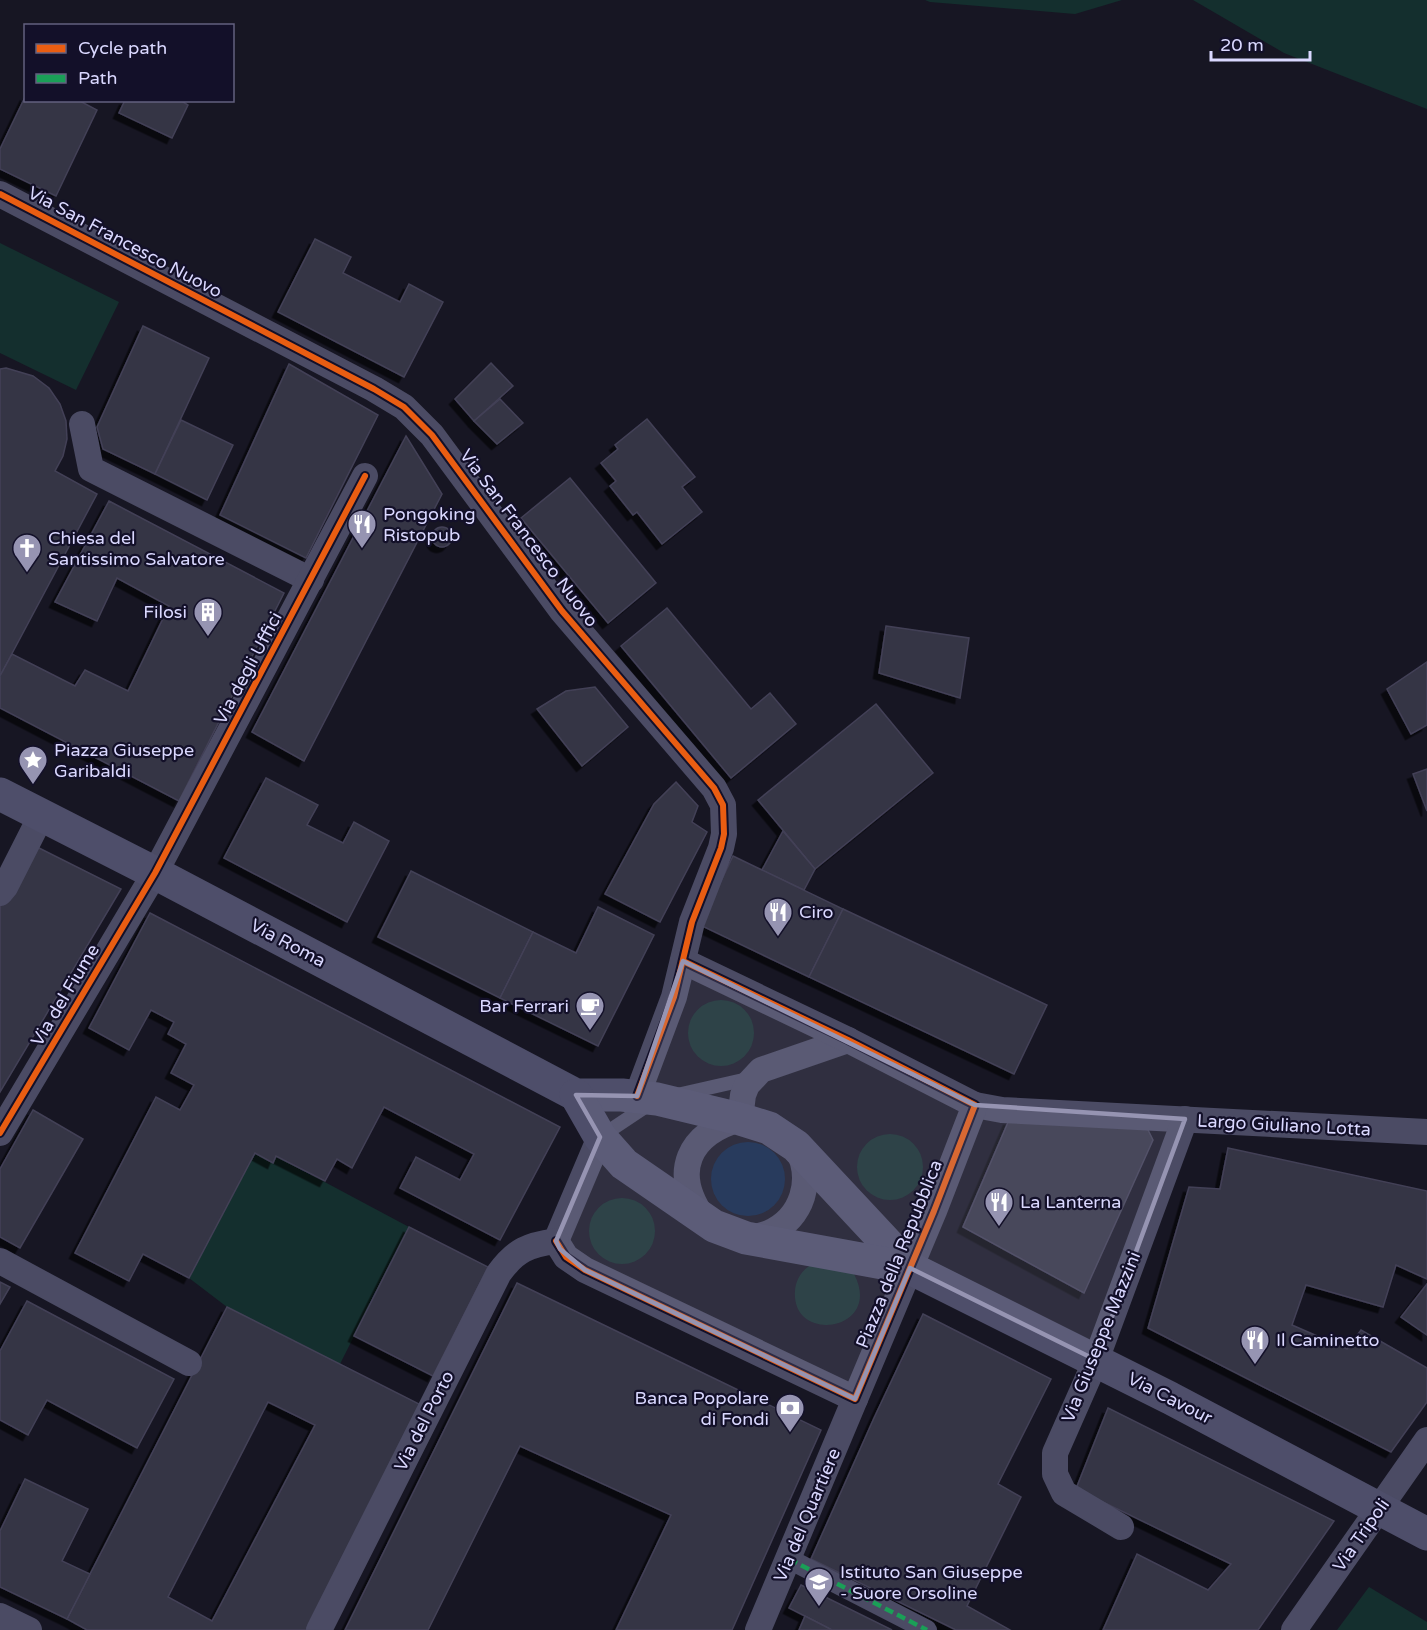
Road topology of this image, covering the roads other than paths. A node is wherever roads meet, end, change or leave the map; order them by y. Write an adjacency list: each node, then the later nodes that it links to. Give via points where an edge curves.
1 (0, 194): 9 (street, Via San Francesco Nuovo, via 390,398 418,420 562,611 719,795 725,815 721,848 692,922)
2 (82, 424): 4 (street, via 91,469)
3 (365, 476): 4 (street, Via degli Uffici)
4 (311, 580): 7 (street, Via degli Uffici)
5 (0, 794): 6 (main road, Via Roma)
6 (41, 816): 7 (main road, Via Roma); 8 (street)
7 (155, 873): 12 (main road, Via Roma); 19 (street, Via del Fiume)
8 (0, 893)
9 (683, 961): 10 (street); 13 (street, Via San Francesco Nuovo)
10 (848, 1040): 11 (street, via 769,1066); 14 (street)
11 (752, 1078): 13 (lane); 15 (street, via 743,1095)
12 (576, 1095): 13 (main road, Via Roma); 20 (main road)
13 (647, 1098): 15 (main road, Via Roma); 20 (lane)
14 (975, 1105): 16 (street, Largo Giuliano Lotta, via 1002,1110); 27 (street, Piazza della Repubblica)
15 (740, 1119): 22 (main road, via 769,1128); 23 (street, via 711,1130 690,1158 689,1195)
16 (1185, 1119): 17 (street, Largo Giuliano Lotta); 28 (street, Via Giuseppe Mazzini)
17 (1383, 1130): 18 (street, Largo Giuliano Lotta); 21 (street, Largo Giuliano Lotta)
18 (1427, 1132)
19 (0, 1133)
20 (600, 1137): 23 (main road, via 624,1164); 25 (street)
21 (1427, 1140)
22 (796, 1146): 24 (street, via 806,1170 802,1200 783,1224 769,1233); 27 (main road, Via Cavour)
23 (705, 1221): 24 (main road)
24 (746, 1238): 27 (main road, Via Cavour)
25 (556, 1241): 30 (street, via 566,1257 585,1270); 38 (street, Via del Porto, via 515,1254 499,1273)
26 (0, 1261): 29 (street)
27 (910, 1268): 28 (main road, Via Cavour); 30 (street, Piazza della Repubblica)
28 (1096, 1360): 32 (main road, Via Cavour); 33 (street, Via Giuseppe Mazzini, via 1057,1444 1055,1474 1064,1493)
29 (189, 1364)
30 (855, 1399): 35 (street, Via del Quartiere)
31 (1427, 1440): 32 (street, Via Tripoli)
32 (1380, 1509): 34 (main road, Via Cavour); 41 (street, Via Tripoli)
33 (1121, 1527)
34 (1427, 1534)
35 (789, 1559): 39 (street, Via del Quartiere); 40 (street)
36 (0, 1616): 37 (street)
37 (29, 1630)
38 (319, 1630)
39 (758, 1630)
40 (927, 1630)
41 (1294, 1630)

